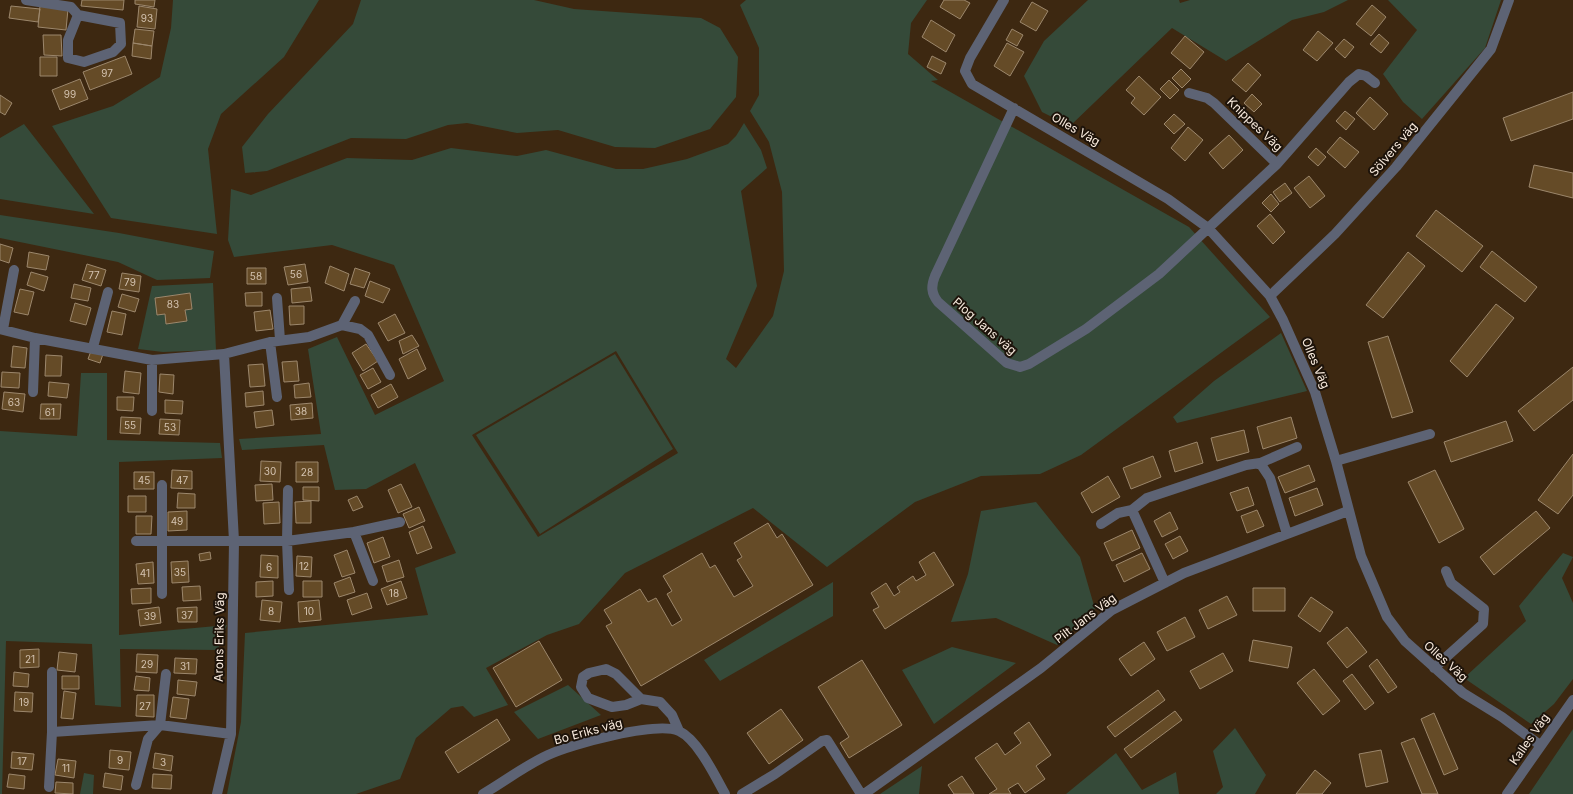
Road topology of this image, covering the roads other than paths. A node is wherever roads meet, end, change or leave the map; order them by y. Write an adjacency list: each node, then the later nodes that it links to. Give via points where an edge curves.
1 (26, 0): 4 (street)
2 (1004, 0): 7 (street, Olles Väg, via 965,71 972,84)
3 (1509, 0): 12 (street, Sölvers väg, via 1491,49 1396,167 1335,234)
4 (75, 11): 4 (street, via 120,22 121,44 113,52 84,62 68,58 68,40)
5 (1374, 83): 8 (street, via 1366,76 1358,74)
6 (1189, 93): 8 (street, Knippes Väg, via 1207,98 1214,103)
7 (1014, 108): 9 (street, Olles Väg, via 1143,184); 9 (street, Plog Jans väg, via 932,287 933,296 938,302 1007,364 1024,366 1086,329 1154,278)
8 (1277, 164): 9 (street)
9 (1208, 228): 12 (street, Olles Väg)
10 (14, 270): 16 (street)
11 (108, 292): 19 (street)
12 (1270, 296): 28 (street, Olles Väg, via 1315,392)
13 (277, 298): 18 (street)
14 (355, 301): 15 (street)
15 (342, 325): 18 (street, via 309,337); 22 (street, via 360,329 368,335)
16 (1, 329): 17 (street)
17 (35, 338): 19 (street); 23 (street)
18 (275, 341): 20 (street); 24 (street)
19 (93, 347): 21 (street)
20 (224, 354): 21 (street); 40 (street, Arons Eriks Väg)
21 (152, 360): 25 (street)
22 (390, 375)
23 (33, 392)
24 (277, 397)
25 (152, 411)
26 (1430, 434): 28 (street)
27 (1297, 447): 29 (street)
28 (1336, 461): 33 (street, Olles Väg)
29 (1258, 464): 32 (street, via 1246,465 1147,498); 37 (street, via 1260,463 1270,478)
30 (162, 485): 39 (street)
31 (288, 490): 41 (street)
32 (1132, 510): 35 (street, via 1118,514); 44 (street)
33 (1348, 511): 37 (street, Pilt Jans Väg); 47 (street, Olles Väg, via 1361,556 1387,616 1405,641)
34 (400, 522): 36 (street)
35 (1101, 524)
36 (354, 532): 41 (street); 43 (street)
37 (1287, 534): 44 (street, Pilt Jans Väg, via 1184,573)
38 (136, 541): 39 (street)
39 (162, 541): 40 (street); 46 (street)
40 (234, 541): 41 (street); 55 (street, Arons Eriks Väg)
41 (287, 541): 45 (street)
42 (1446, 571): 47 (street, via 1451,583 1484,609 1483,624)
43 (373, 581)
44 (1166, 583): 63 (street, Pilt Jans Väg, via 1112,610 1041,668)
45 (289, 590)
46 (162, 594)
47 (1434, 668): 56 (street, Olles Väg, via 1463,693)
48 (52, 672): 54 (street)
49 (166, 674): 52 (street)
50 (642, 699): 50 (street, via 612,707 588,698 581,687 583,677 606,669 616,674); 53 (street, via 660,702 672,715)
51 (1573, 700): 56 (street, Kalles Väg)
52 (160, 724): 54 (street); 55 (street); 57 (street, via 148,739)
53 (678, 731): 60 (street, Bo Eriks väg, via 666,729 635,732 562,750); 61 (street, via 694,742)
54 (52, 732): 58 (street)
55 (231, 734): 59 (street, Arons Eriks Väg)
56 (1540, 745): 64 (street, Kalles Väg)
57 (136, 785)
58 (49, 787)
59 (218, 794)
60 (483, 794)
61 (725, 794)
62 (742, 794): 63 (street, via 826,740)
63 (862, 794)
64 (1507, 794)

